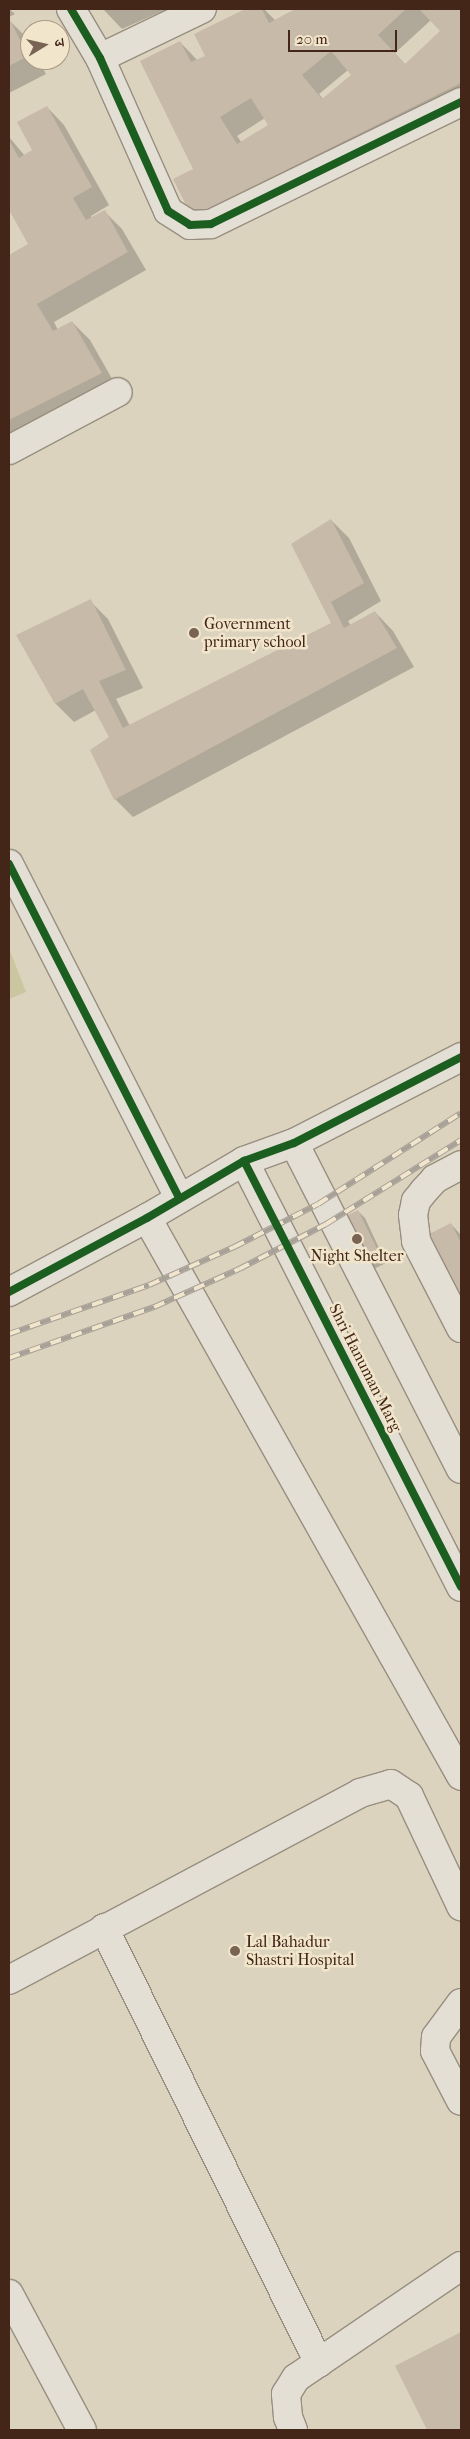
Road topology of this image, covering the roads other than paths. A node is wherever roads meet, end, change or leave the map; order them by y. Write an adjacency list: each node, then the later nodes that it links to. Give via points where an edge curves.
1 (71, 9): 3 (street)
2 (202, 9): 3 (street)
3 (100, 58): 4 (street, via 168,210 190,225 211,224)
4 (461, 102)
5 (118, 392): 6 (street)
6 (9, 450)
7 (9, 864): 12 (street)
8 (461, 1057): 9 (street)
9 (294, 1143): 10 (street); 16 (street)
10 (244, 1161): 12 (street); 17 (street, Shri Hanuman Marg)
11 (461, 1165): 15 (street, via 435,1179 416,1202 413,1216 416,1241)
12 (179, 1197): 13 (street)
13 (147, 1218): 14 (street); 18 (street)
14 (9, 1292)
15 (461, 1328)
16 (461, 1468)
17 (461, 1587)
18 (461, 1776)
19 (461, 1906): 20 (street, via 408,1796 391,1784 360,1793)
20 (104, 1928): 21 (street); 26 (street)
21 (9, 1980)
22 (461, 2003): 23 (street, via 436,2037 435,2051)
23 (461, 2101)
24 (461, 2266): 26 (street)
25 (9, 2294): 27 (street)
26 (319, 2363): 28 (street, via 296,2378 286,2394)
27 (82, 2430)
28 (293, 2430)

